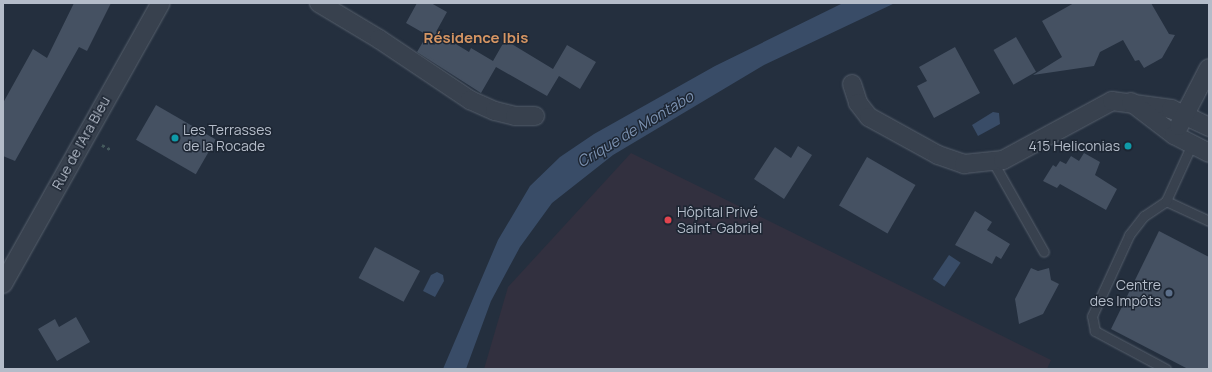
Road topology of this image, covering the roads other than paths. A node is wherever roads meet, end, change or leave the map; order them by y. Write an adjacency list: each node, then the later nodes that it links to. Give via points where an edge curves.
1 (161, 3): 16 (street, Rue de l'Ara Bleu)
2 (319, 3): 7 (street, via 373,35 470,100 515,116)
3 (1209, 68): 6 (street)
4 (852, 84): 12 (street, via 858,103 869,117 938,156 964,164)
5 (1131, 102): 6 (street); 9 (street); 12 (street, via 1112,101 1100,105 1019,152)
6 (1185, 115): 8 (street); 9 (street)
7 (535, 116)
8 (1209, 127)
9 (1174, 135): 10 (street)
10 (1192, 144): 11 (street); 13 (lane)
11 (1209, 153)
12 (994, 162): 15 (lane)
13 (1166, 201): 14 (lane); 17 (lane, via 1144,216 1129,235 1092,316 1095,331)
14 (1209, 221)
15 (1044, 252)
16 (3, 284)
17 (1166, 369)

